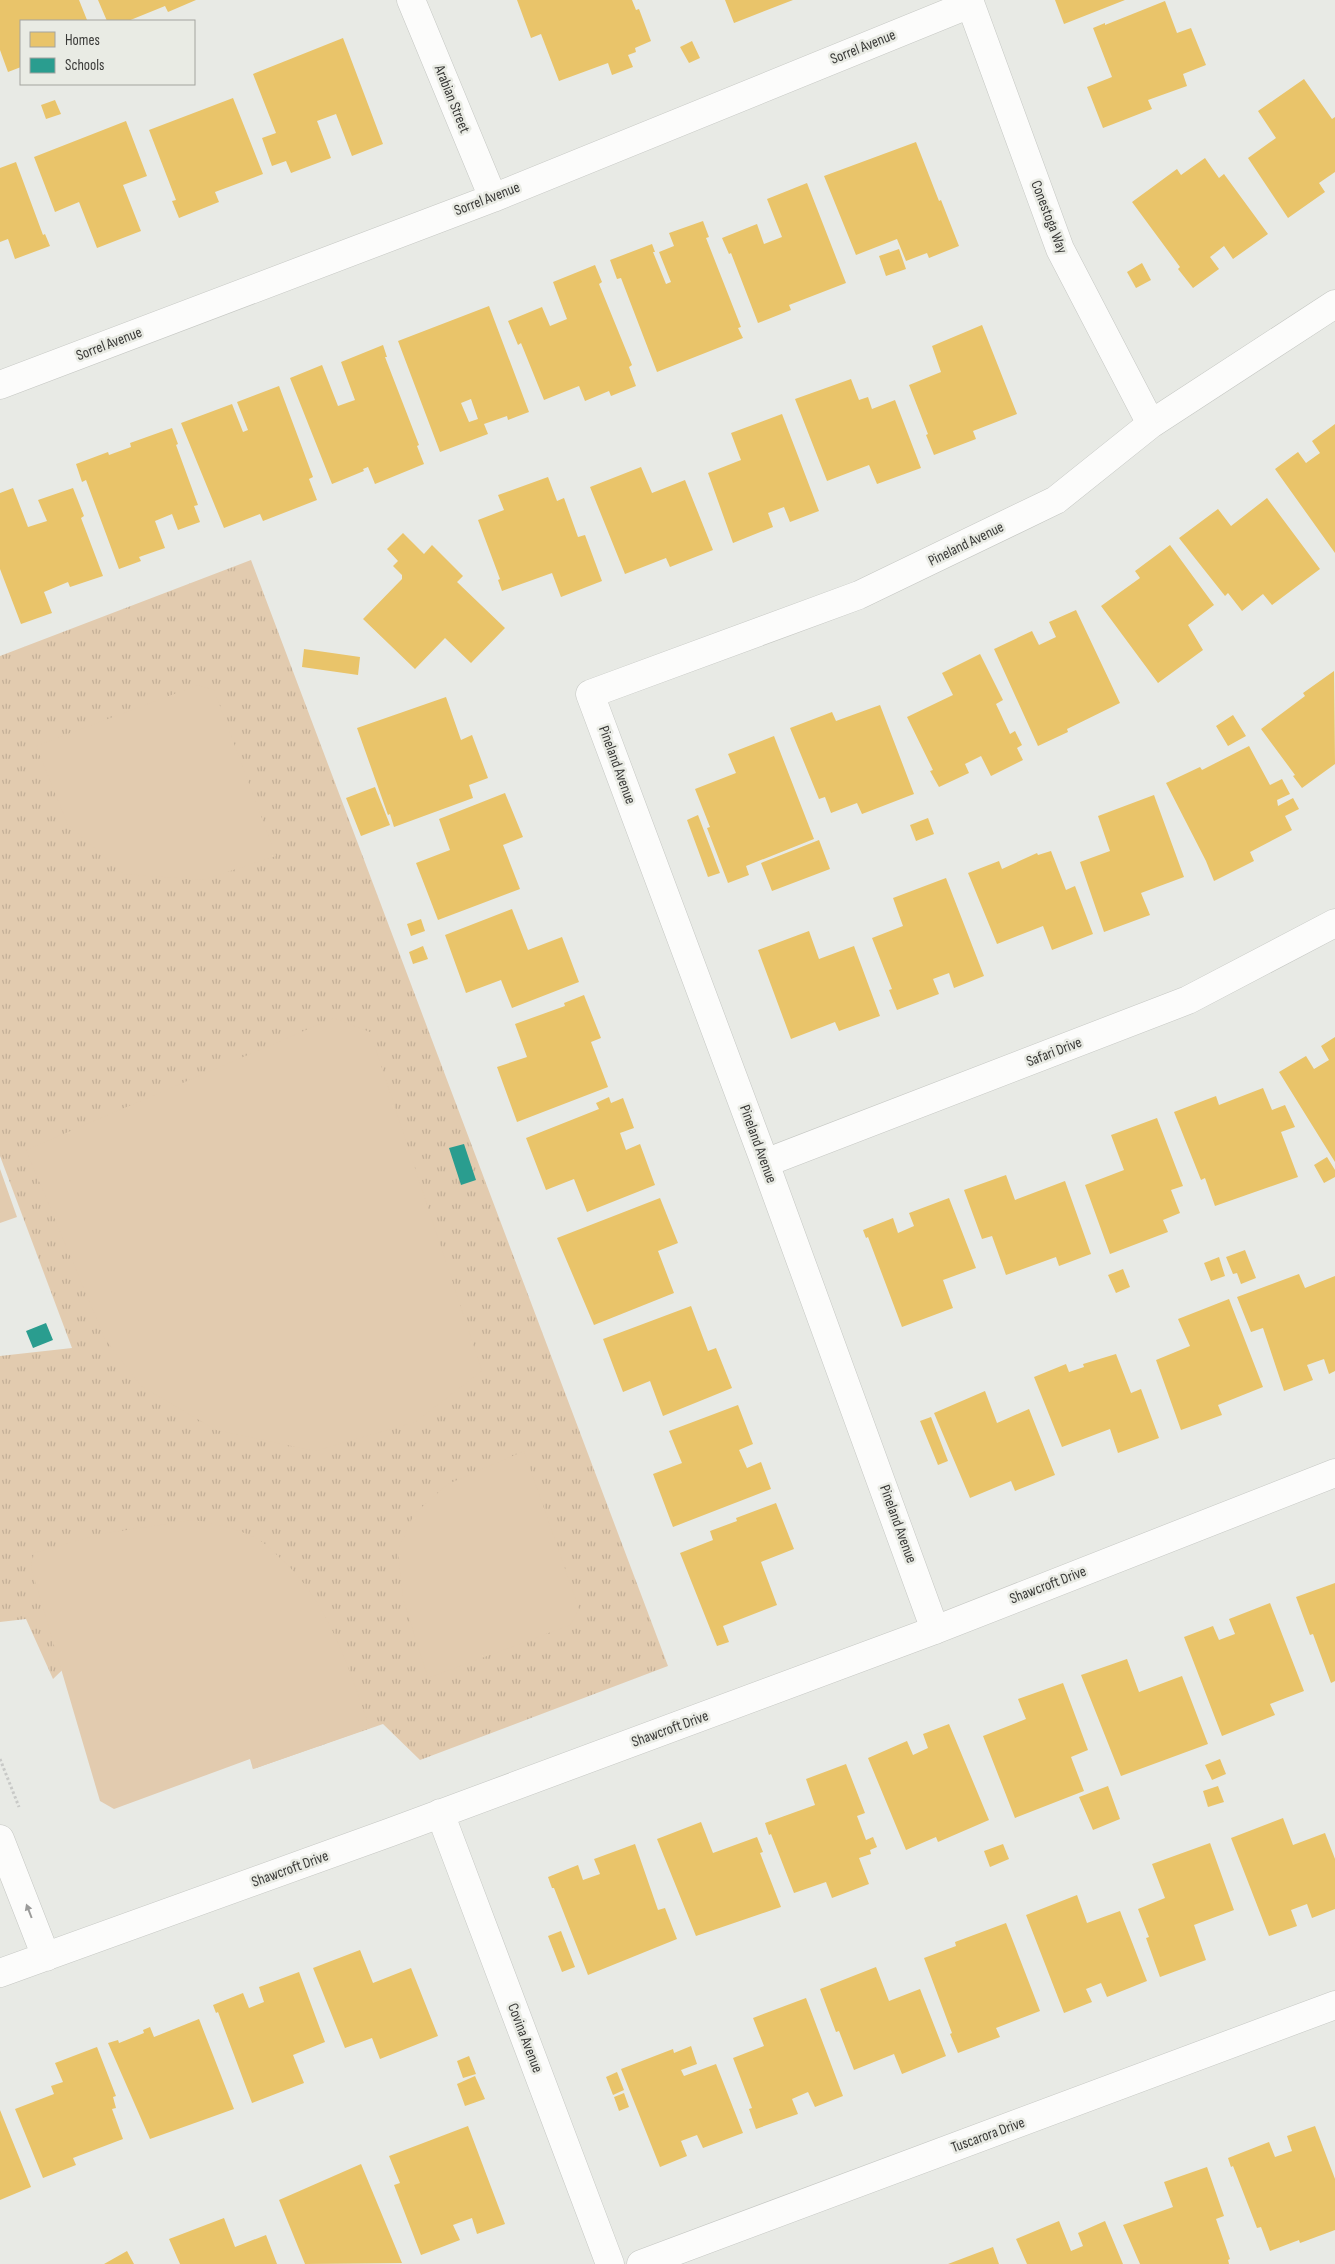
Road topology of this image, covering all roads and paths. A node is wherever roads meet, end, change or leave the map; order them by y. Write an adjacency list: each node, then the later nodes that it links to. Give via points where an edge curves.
1 (412, 0): 3 (street, Arabian Street)
2 (970, 2): 3 (street, Sorrel Avenue); 6 (street, Conestoga Way, via 1060,249)
3 (493, 198): 5 (street, Sorrel Avenue)
4 (1335, 304): 6 (street, Pineland Avenue)
5 (0, 385)
6 (1151, 424): 8 (street, Pineland Avenue, via 1056,500 1038,509 859,595 590,694)
7 (1335, 922): 8 (street, Safari Drive, via 1188,1000)
8 (765, 1163): 10 (street, Pineland Avenue)
9 (1335, 1473): 10 (street, Shawcroft Drive)
10 (935, 1630): 11 (street, Shawcroft Drive)
11 (440, 1813): 13 (street, Shawcroft Drive); 16 (street, Covina Avenue)
12 (0, 1839): 13 (street, one-way to 12)
13 (46, 1957): 14 (street, Shawcroft Drive)
14 (0, 1973)
15 (1335, 2005): 17 (street, Tuscarora Drive)
16 (610, 2264)
17 (641, 2264)

